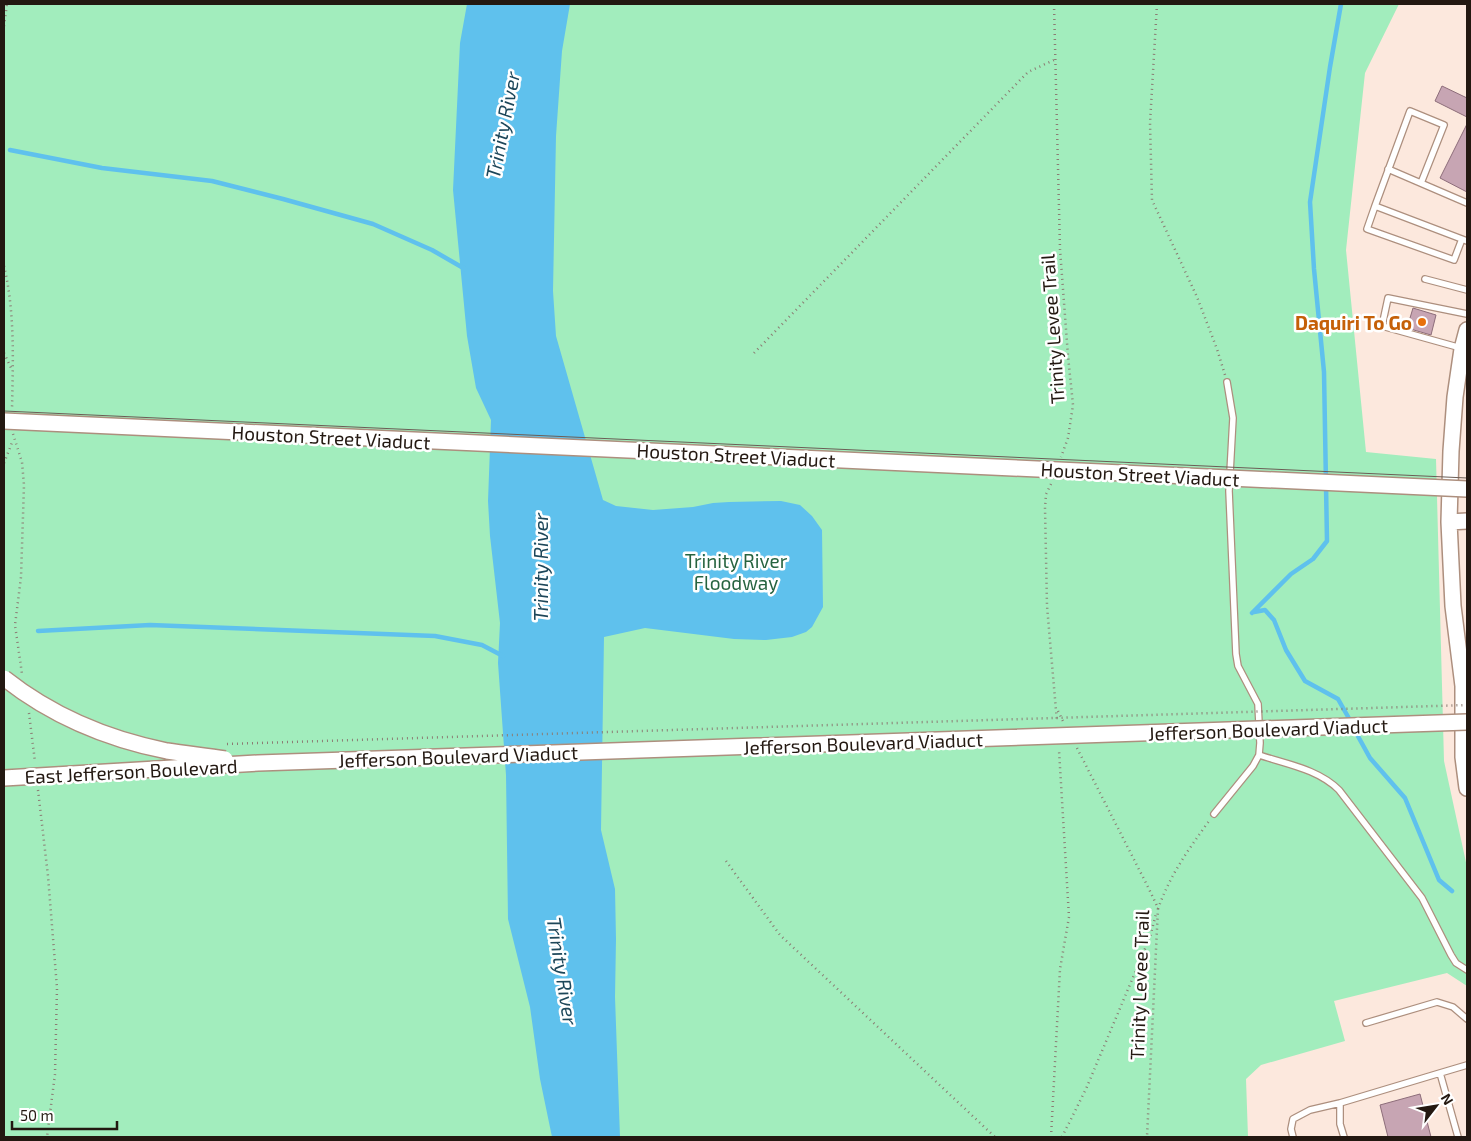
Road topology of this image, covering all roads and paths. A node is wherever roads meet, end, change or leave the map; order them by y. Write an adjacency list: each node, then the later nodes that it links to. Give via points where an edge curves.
1 (7, 4): 4 (path)
2 (1054, 4): 5 (path, Trinity Levee Trail)
3 (1157, 4): 20 (path, via 1150,123 1152,200 1197,297)
4 (4, 26)
5 (1055, 60): 18 (path, via 1028,72); 23 (path, Trinity Levee Trail, via 1060,249 1073,405 1068,438)
6 (1388, 169): 7 (lane); 7 (lane, via 1410,111 1444,125); 9 (lane)
7 (1421, 183): 8 (lane)
8 (1467, 203)
9 (1375, 206): 10 (lane); 10 (lane, via 1367,229 1454,260)
10 (1465, 240)
11 (4, 266): 19 (path, via 11,306)
12 (1425, 279): 13 (lane)
13 (1467, 290)
14 (1467, 314): 16 (lane, via 1388,298 1382,326)
15 (1467, 330): 16 (main road)
16 (1462, 349): 28 (main road, via 1454,397)
17 (4, 353): 19 (path)
18 (754, 353)
19 (13, 371): 21 (path)
20 (1227, 382): 41 (lane, via 1233,418 1229,491 1236,654 1238,666 1258,704)
21 (10, 423): 22 (path); 26 (main road, Houston Street Viaduct, bridge)
22 (14, 439): 24 (path); 29 (path, via 22,462 24,485 21,577 15,626 22,679)
23 (1059, 462)
24 (4, 463)
25 (1053, 478): 32 (path, via 1046,494 1045,518 1047,606)
26 (1467, 489)
27 (1467, 521): 28 (main road)
28 (1449, 522): 30 (main road, via 1453,606)
29 (9, 675): 42 (main road, bridge, via 20,691 66,719 105,735 167,751)
30 (1463, 686): 34 (main road); 48 (main road, via 1463,757)
31 (1467, 705): 39 (path, bridge)
32 (1056, 708): 36 (path); 37 (path)
33 (28, 709): 43 (path)
34 (1467, 709)
35 (1467, 722): 42 (main road, Jefferson Boulevard Viaduct, bridge)
36 (1065, 725)
37 (1058, 727)
38 (1074, 742): 51 (path, Trinity Levee Trail)
39 (221, 744)
40 (1059, 746): 60 (path, via 1069,917 1060,969)
41 (1259, 755): 49 (lane); 52 (lane, via 1311,772 1339,790 1422,898 1450,955)
42 (258, 763): 44 (main road, East Jefferson Boulevard, bridge)
43 (36, 768)
44 (49, 776): 45 (main road, East Jefferson Boulevard, bridge); 46 (main road, bridge)
45 (4, 778)
46 (4, 784)
47 (38, 787): 58 (path, via 57,988 55,1074)
48 (1467, 788)
49 (1214, 814): 51 (path, via 1166,885)
50 (726, 861): 59 (path, via 780,935)
51 (1158, 908): 61 (path, via 1150,937 1086,1089); 62 (path, Trinity Levee Trail)
52 (1467, 970)
53 (1467, 1019): 54 (lane, via 1453,1007 1438,1002)
54 (1366, 1022)
55 (1467, 1065): 56 (lane)
56 (1440, 1073): 57 (lane); 65 (lane)
57 (1340, 1103): 63 (lane, via 1293,1118); 64 (lane)
58 (48, 1137)
59 (995, 1137)
60 (1051, 1137)
61 (1062, 1137)
62 (1147, 1137)
63 (1293, 1137)
64 (1344, 1137)
65 (1458, 1137)

